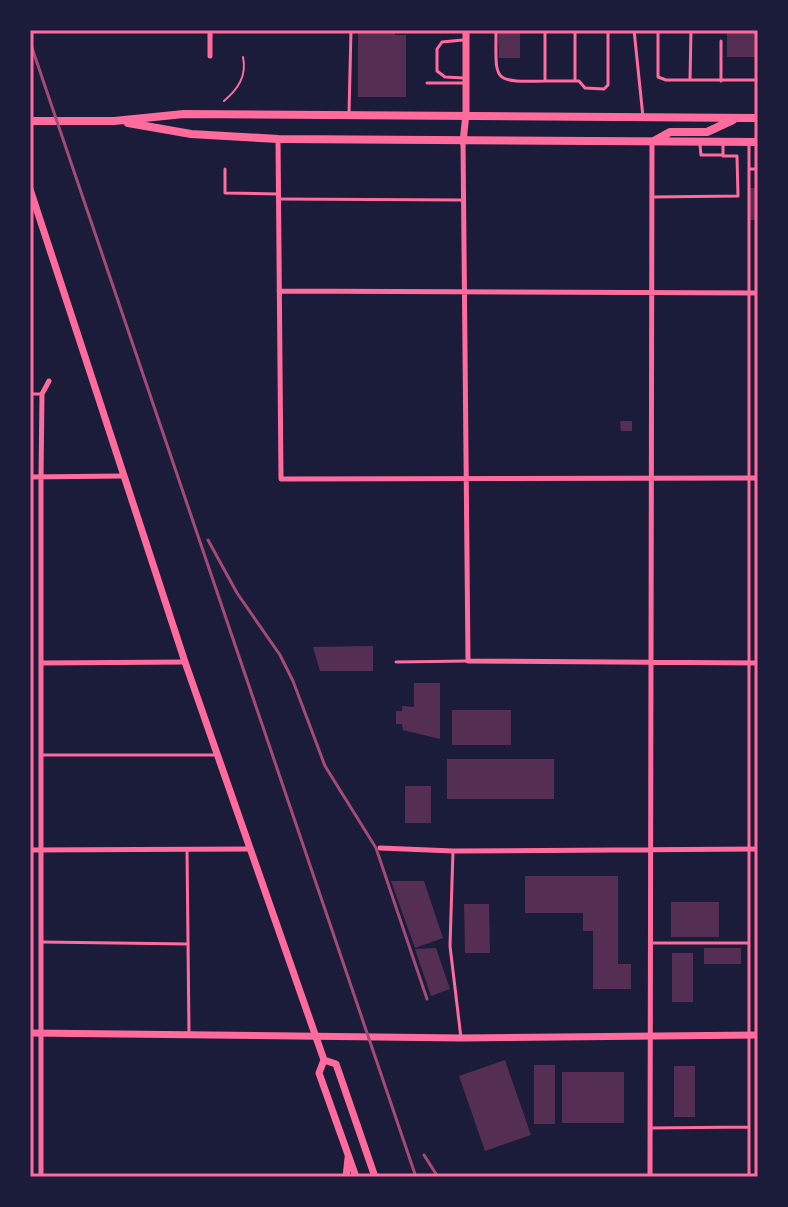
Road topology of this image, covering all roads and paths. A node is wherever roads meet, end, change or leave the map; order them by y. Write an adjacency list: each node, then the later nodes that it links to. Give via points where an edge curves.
1 (210, 30): 13 (street)
2 (351, 30): 24 (lane)
3 (466, 30): 11 (main road)
4 (496, 30): 18 (lane, via 496,71 501,78)
5 (545, 30): 18 (lane)
6 (575, 30): 19 (lane)
7 (608, 30): 19 (lane, via 607,87 589,89)
8 (634, 30): 25 (lane)
9 (658, 30): 16 (lane, via 658,77)
10 (691, 30): 16 (lane)
11 (466, 40): 15 (main road); 15 (lane, via 442,42 437,49 437,71)
12 (721, 41): 20 (lane)
13 (210, 56)
14 (243, 57): 22 (path, via 240,83)
15 (466, 80): 21 (lane); 23 (main road)
16 (690, 80): 20 (lane)
17 (758, 80): 20 (lane)
18 (545, 81): 19 (lane)
19 (575, 81)
20 (721, 81)
21 (427, 83)
22 (224, 101)
23 (466, 114): 24 (main road); 25 (main road); 31 (main road)
24 (349, 115): 29 (main road, via 184,114)
25 (643, 117): 26 (main road)
26 (737, 117): 27 (main road); 32 (main road, via 707,132 670,132)
27 (758, 118)
28 (30, 121): 29 (main road)
29 (114, 121): 30 (main road, via 191,134)
30 (278, 139): 31 (main road); 41 (street)
31 (463, 142): 32 (main road); 43 (street)
32 (652, 142): 33 (main road); 42 (street)
33 (700, 142): 34 (main road); 36 (lane, via 701,155)
34 (723, 142): 35 (main road); 36 (lane)
35 (754, 142): 38 (lane)
36 (723, 155): 42 (lane, via 737,156 738,196)
37 (225, 169): 41 (lane, via 225,193)
38 (749, 169): 39 (lane); 46 (lane)
39 (758, 169)
40 (30, 189): 52 (main road)
41 (278, 197): 43 (lane); 44 (street)
42 (651, 197): 48 (street)
43 (464, 200): 45 (street)
44 (279, 291): 45 (street); 56 (street, via 281,479)
45 (465, 293): 48 (street); 56 (street)
46 (749, 293): 47 (street); 48 (street); 57 (lane)
47 (758, 293)
48 (651, 294): 55 (street)
49 (49, 381): 51 (street)
50 (30, 394): 51 (lane)
51 (42, 394): 54 (street)
52 (123, 476): 54 (street); 60 (main road)
53 (30, 477): 54 (street)
54 (41, 477): 62 (street)
55 (651, 477): 56 (street); 57 (street); 63 (street)
56 (465, 478): 59 (street)
57 (749, 478): 58 (street); 64 (lane)
58 (758, 478)
59 (468, 661): 61 (lane); 63 (street)
60 (185, 662): 62 (street); 67 (main road)
61 (396, 662)
62 (42, 663): 66 (street)
63 (650, 663): 64 (street); 71 (street)
64 (749, 663): 65 (street); 72 (lane)
65 (758, 663)
66 (41, 755): 67 (lane); 75 (street)
67 (217, 755): 70 (main road)
68 (380, 848): 76 (street)
69 (187, 849): 70 (street); 75 (street); 80 (lane)
70 (249, 849): 85 (main road)
71 (651, 849): 72 (street); 76 (street); 78 (street)
72 (749, 849): 73 (street); 79 (lane)
73 (758, 849)
74 (30, 850): 75 (street)
75 (40, 850): 77 (street)
76 (453, 851): 87 (lane, via 450,946)
77 (42, 942): 80 (lane); 82 (street)
78 (651, 943): 79 (lane); 86 (street)
79 (749, 943): 84 (lane)
80 (188, 944): 83 (lane)
81 (30, 1033): 82 (main road)
82 (41, 1033): 83 (main road); 92 (street)
83 (189, 1035): 85 (main road)
84 (753, 1035): 86 (main road); 89 (lane)
85 (314, 1036): 87 (main road); 88 (main road)
86 (650, 1036): 87 (main road); 90 (street)
87 (461, 1038)
88 (324, 1060): 91 (main road, via 319,1073); 95 (main road, via 336,1064)
89 (749, 1127): 90 (lane); 97 (lane)
90 (650, 1128): 96 (street)
91 (349, 1156): 93 (main road); 94 (main road)
92 (41, 1177)
93 (346, 1177)
94 (356, 1177)
95 (375, 1177)
96 (650, 1177)
97 (749, 1177)

